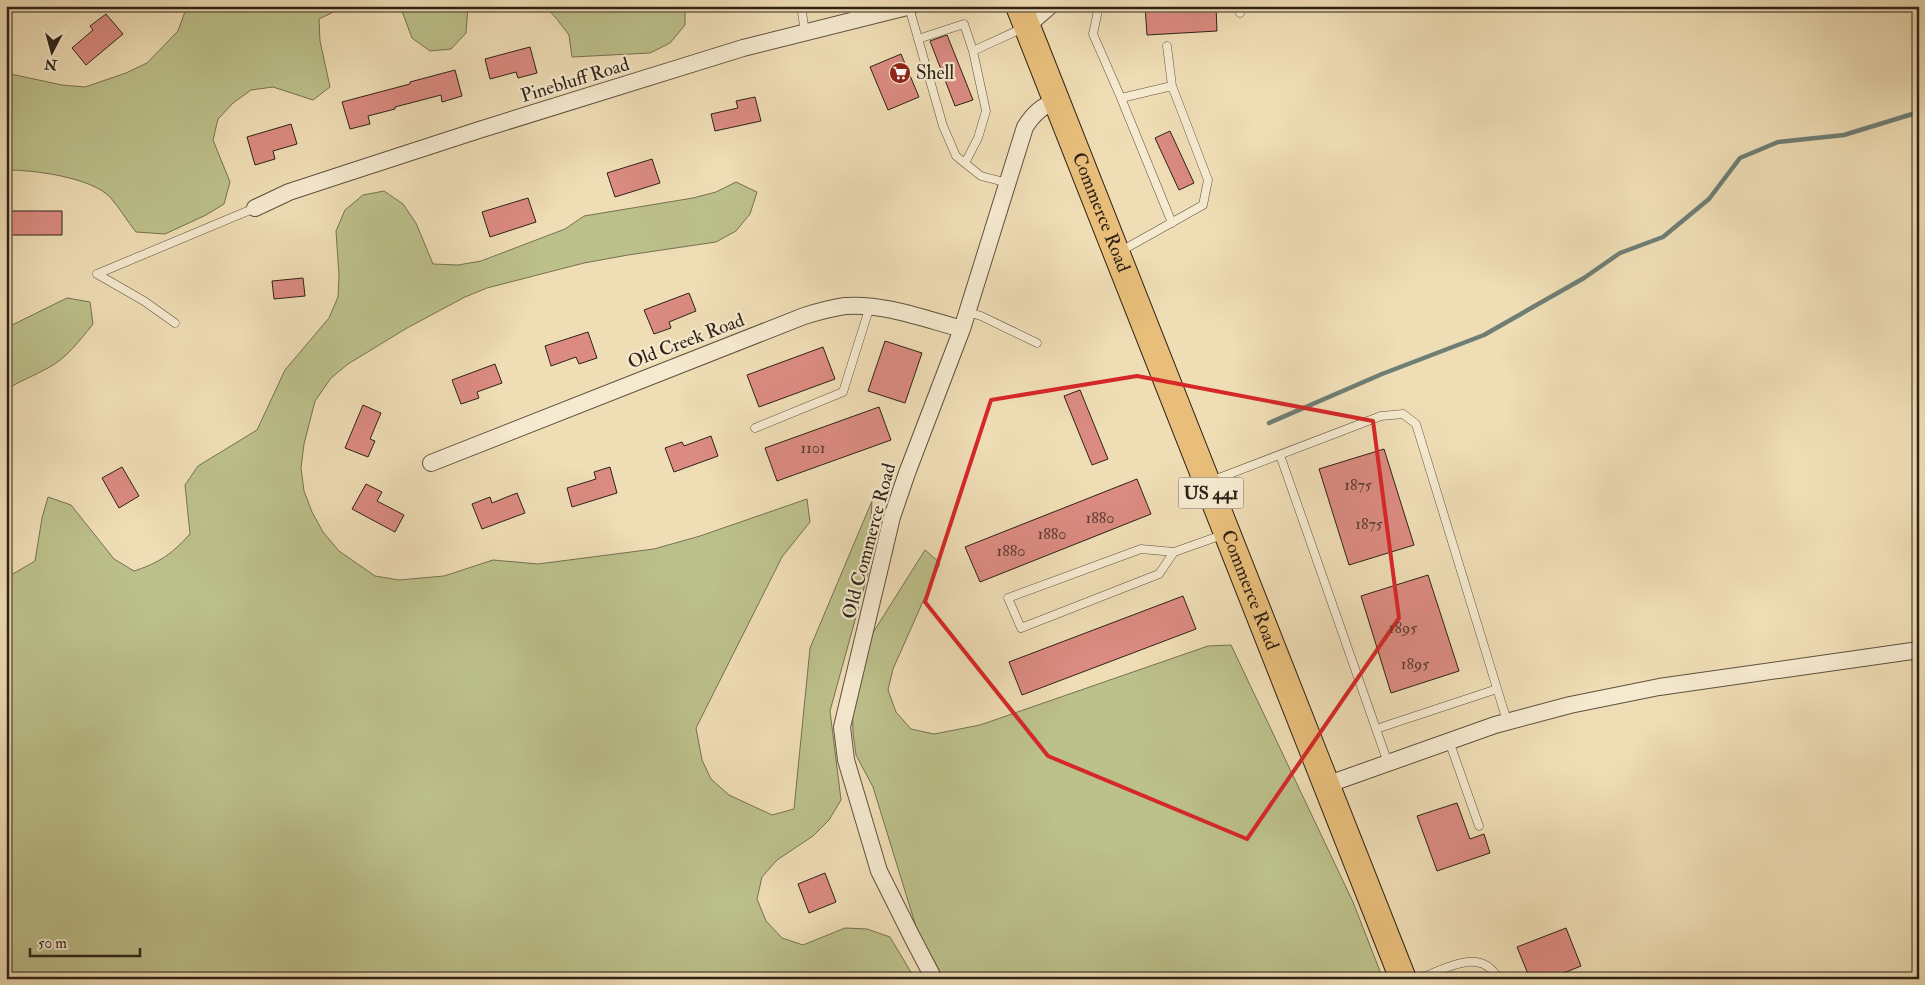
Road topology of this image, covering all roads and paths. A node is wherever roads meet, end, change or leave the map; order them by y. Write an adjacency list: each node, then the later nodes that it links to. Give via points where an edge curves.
1 (801, 6): 7 (lane)
2 (1050, 6): 6 (street)
3 (1099, 6): 12 (lane, via 1093,34)
4 (910, 7): 5 (street, Pinebluff Road); 8 (lane)
5 (854, 13): 7 (street, Pinebluff Road)
6 (1024, 16): 10 (lane); 13 (highway, Commerce Road / US 441)
7 (805, 32): 16 (street, Pinebluff Road, via 743,48 479,130 289,192)
8 (918, 39): 10 (lane, via 964,24); 14 (lane, via 943,126 956,156)
9 (1167, 46): 11 (lane)
10 (973, 52): 14 (lane, via 986,111 978,138)
11 (1172, 86): 12 (lane); 17 (lane, via 1208,180 1203,205)
12 (1121, 98): 17 (lane)
13 (1058, 100): 15 (street, Old Commerce Road, via 1033,114 1025,127); 18 (highway, Commerce Road / US 441)
14 (964, 163): 15 (lane, via 981,176)
15 (1008, 183): 20 (street, Old Commerce Road)
16 (255, 208): 21 (lane, via 97,274)
17 (1172, 222): 18 (lane)
18 (1117, 254): 27 (highway, Commerce Road / US 441)
19 (870, 306): 22 (street, Old Creek Road); 24 (lane, via 843,392); 26 (street, Old Creek Road, via 845,306 804,316)
20 (968, 312): 22 (street, Old Commerce Road); 23 (lane)
21 (175, 323)
22 (962, 329): 38 (street, Old Commerce Road, via 892,517 842,727 846,760 880,871)
23 (1037, 343)
24 (756, 428)
25 (1280, 455): 27 (lane); 31 (lane, via 1381,416 1403,414 1416,424); 33 (lane)
26 (431, 463)
27 (1207, 483): 28 (highway, Commerce Road / US 441)
28 (1227, 533): 29 (lane); 36 (highway, Commerce Road / US 441)
29 (1174, 552): 29 (lane, via 1159,574 1021,628 1008,598 1141,549)
30 (1919, 650): 32 (street, via 1622,693)
31 (1496, 688): 32 (lane); 33 (lane)
32 (1507, 721): 34 (street)
33 (1376, 729): 35 (lane)
34 (1449, 741): 35 (street); 37 (lane)
35 (1388, 762): 36 (street)
36 (1326, 785): 39 (highway, Commerce Road / US 441)
37 (1479, 826)
38 (934, 979)
39 (1403, 979)
40 (1419, 979): 41 (lane, via 1466,962 1485,962)
41 (1498, 979)

